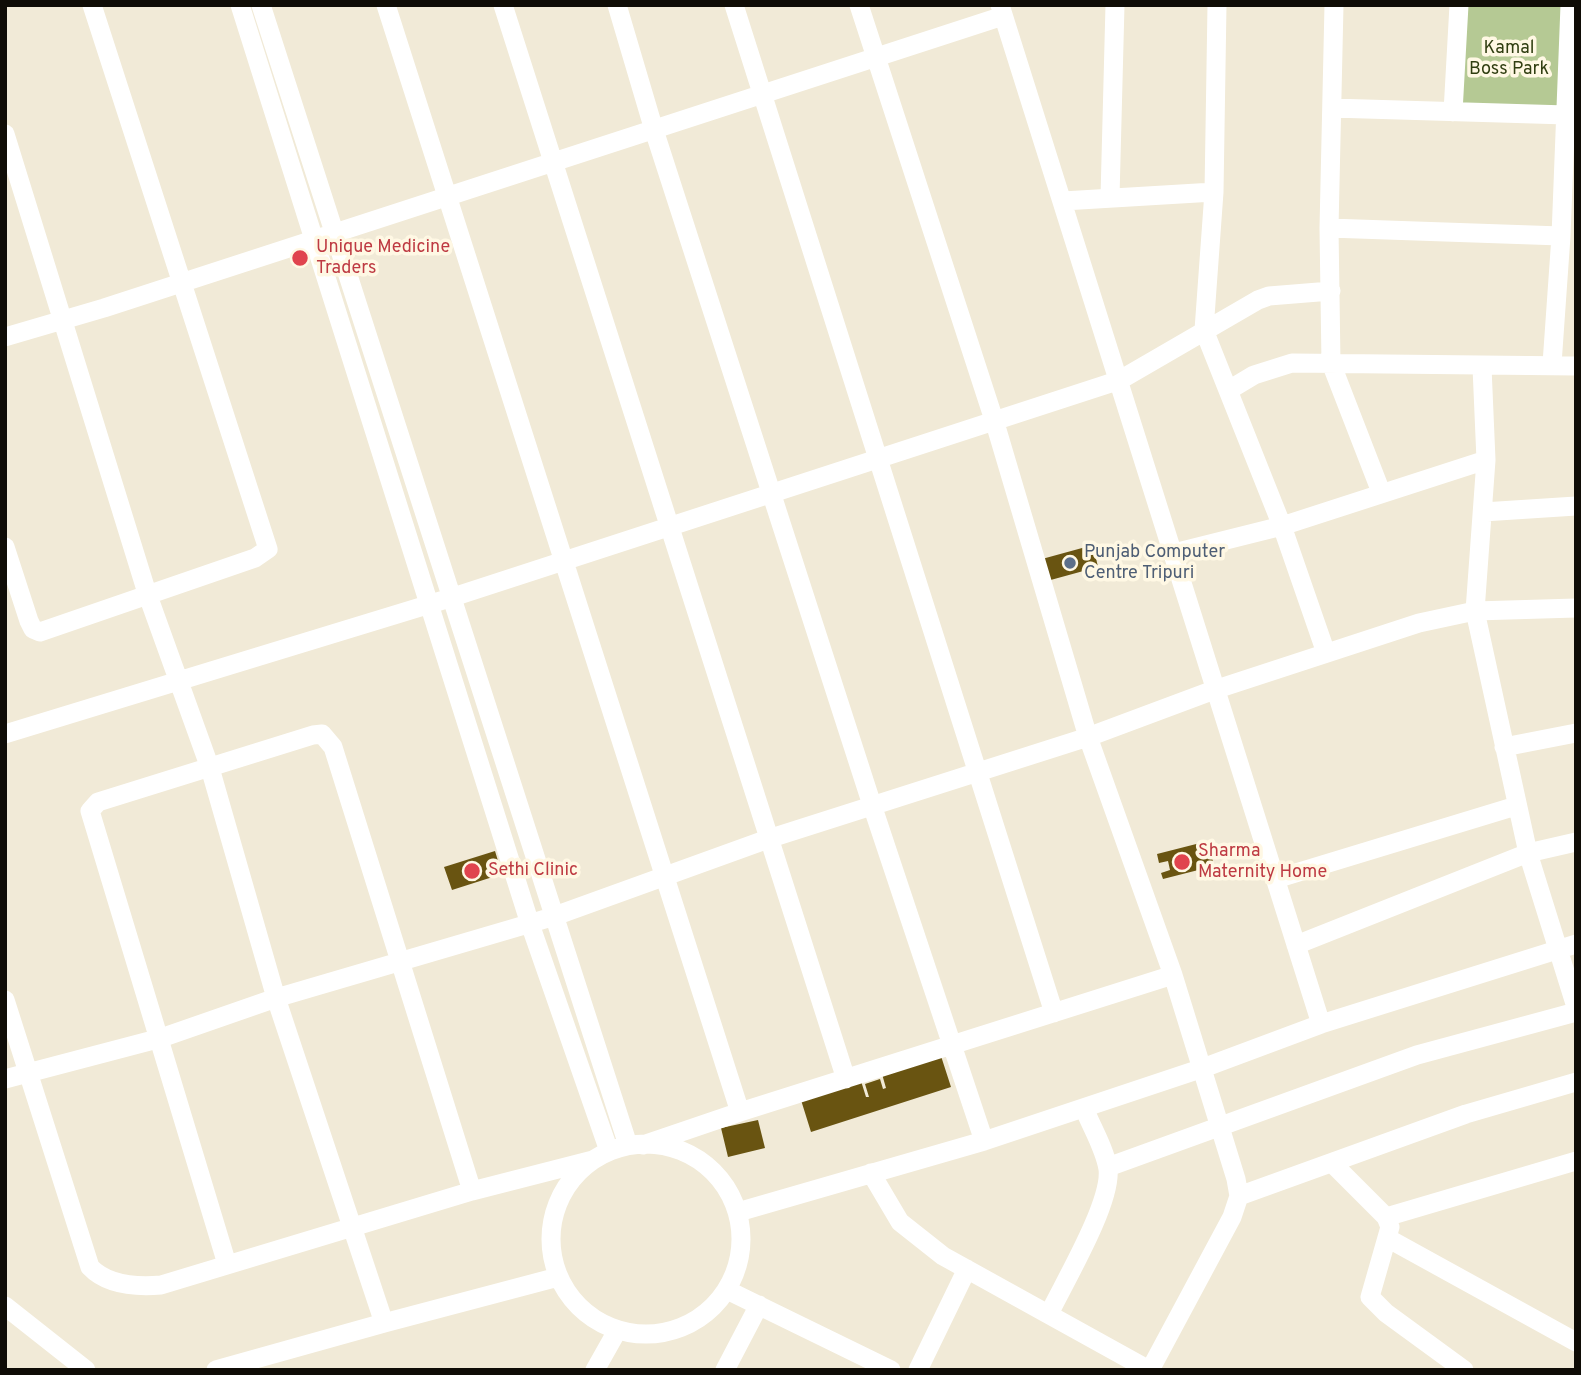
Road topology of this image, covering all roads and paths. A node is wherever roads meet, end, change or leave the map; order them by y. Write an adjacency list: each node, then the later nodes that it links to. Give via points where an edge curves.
1 (92, 5): 31 (street)
2 (240, 5): 30 (street)
3 (261, 5): 28 (street)
4 (386, 5): 24 (street)
5 (503, 5): 22 (street)
6 (617, 5): 20 (street)
7 (734, 5): 16 (street)
8 (859, 5): 15 (street)
9 (1217, 5): 23 (street)
10 (1334, 5): 17 (street)
11 (1459, 5): 18 (street)
12 (1570, 5): 19 (street)
13 (1114, 8): 25 (street)
14 (1001, 11): 15 (street); 26 (street)
15 (877, 58): 16 (street); 42 (street)
16 (762, 95): 20 (street); 43 (street)
17 (1332, 108): 18 (street); 27 (street)
18 (1453, 112): 19 (street)
19 (1567, 115): 29 (street)
20 (654, 130): 22 (street); 46 (street)
21 (5, 134): 33 (street)
22 (553, 163): 24 (street); 50 (street)
23 (1214, 192): 25 (street); 34 (street)
24 (446, 197): 28 (street); 53 (street)
25 (1110, 197): 26 (street)
26 (1063, 201): 40 (street)
27 (1329, 228): 29 (street); 32 (street)
28 (332, 234): 30 (street); 55 (street)
29 (1562, 236): 37 (street)
30 (313, 240): 31 (street); 55 (street)
31 (181, 283): 33 (street); 54 (street, via 268,549 255,558)
32 (1331, 291): 34 (street, via 1269,296); 36 (street)
33 (64, 320): 35 (street); 54 (street)
34 (1204, 330): 40 (street); 41 (street)
35 (5, 337)
36 (1331, 363): 39 (street); 41 (street, via 1292,363); 45 (street)
37 (1552, 364): 38 (street); 39 (street)
38 (1576, 366)
39 (1482, 367): 44 (street)
40 (1119, 380): 42 (street); 52 (street)
41 (1229, 390): 49 (street)
42 (995, 423): 43 (street); 63 (street)
43 (879, 460): 46 (street); 66 (street)
44 (1486, 460): 45 (street); 48 (street)
45 (1381, 492): 49 (street)
46 (773, 494): 50 (street); 68 (street)
47 (1576, 506): 48 (street)
48 (1483, 512): 57 (street)
49 (1282, 526): 52 (street); 58 (street)
50 (671, 527): 53 (street); 69 (street)
51 (5, 547): 54 (street, via 29,621 40,632)
52 (1174, 553): 60 (street)
53 (564, 561): 55 (street); 72 (street)
54 (147, 593): 59 (street)
55 (441, 600): 59 (street); 74 (street); 75 (street)
56 (1576, 608): 57 (street)
57 (1475, 611): 58 (street, via 1419,623); 64 (street)
58 (1326, 653): 60 (street)
59 (177, 682): 62 (street); 65 (street)
60 (1214, 690): 63 (street); 73 (street)
61 (1576, 733): 64 (street)
62 (5, 734)
63 (1088, 737): 66 (street); 79 (street)
64 (1504, 747): 67 (street)
65 (210, 768): 78 (street, via 313,735 328,738); 80 (street); 85 (street, via 98,802 90,811)
66 (976, 773): 68 (street); 83 (street)
67 (1516, 806): 71 (street); 73 (street)
68 (873, 808): 69 (street); 86 (street)
69 (768, 839): 72 (street); 90 (street)
70 (1576, 842): 71 (street)
71 (1528, 853): 76 (street); 77 (street)
72 (666, 876): 74 (street); 93 (street)
73 (1276, 880): 76 (street)
74 (552, 917): 75 (street); 96 (street)
75 (530, 924): 78 (street); 96 (street)
76 (1296, 945): 84 (street)
77 (1567, 946): 82 (street); 84 (street)
78 (399, 962): 80 (street); 101 (street)
79 (1173, 975): 83 (street); 87 (street)
80 (276, 999): 85 (street); 105 (street)
81 (5, 1001): 88 (street)
82 (1576, 1009): 94 (street, via 1417,1055)
83 (1054, 1013): 86 (street)
84 (1321, 1024): 87 (street)
85 (161, 1038): 88 (street); 107 (street)
86 (950, 1045): 90 (street); 95 (street)
87 (1203, 1068): 92 (street); 94 (street)
88 (30, 1072): 89 (street); 107 (street, via 90,1267 98,1275 119,1283 161,1285)
89 (5, 1079)
90 (846, 1079): 93 (street)
91 (1576, 1082): 98 (street, via 1466,1114)
92 (1084, 1108): 95 (street); 99 (street)
93 (740, 1112): 96 (street)
94 (1221, 1125): 99 (street); 102 (street)
95 (984, 1141): 100 (street)
96 (618, 1150): 101 (street); 103 (street, via 659,1145 685,1152 708,1167 726,1187); 109 (street, via 569,1182 554,1212 551,1245)
97 (1576, 1161): 104 (street)
98 (1332, 1163): 102 (street); 104 (street)
99 (1108, 1167): 113 (street, via 1098,1212)
100 (871, 1174): 103 (street); 108 (street, via 900,1222)
101 (472, 1191): 105 (street)
102 (1239, 1196): 123 (street)
103 (738, 1212): 110 (street, via 742,1238 738,1265)
104 (1386, 1217): 106 (street)
105 (352, 1228): 107 (street); 114 (street)
106 (1389, 1239): 116 (street); 124 (street, via 1370,1297)
107 (227, 1265)
108 (967, 1269): 113 (street); 122 (street)
109 (558, 1277): 114 (street); 115 (street, via 573,1301)
110 (727, 1290): 111 (street); 115 (street, via 707,1312 681,1328 652,1334)
111 (759, 1305): 120 (street); 121 (street)
112 (5, 1306): 117 (street)
113 (1049, 1314): 123 (street)
114 (384, 1324): 118 (street)
115 (617, 1331): 119 (street)
116 (1576, 1342)
117 (86, 1370)
118 (216, 1370)
119 (595, 1370)
120 (725, 1370)
121 (891, 1370)
122 (918, 1370)
123 (1150, 1370)
124 (1464, 1370)

